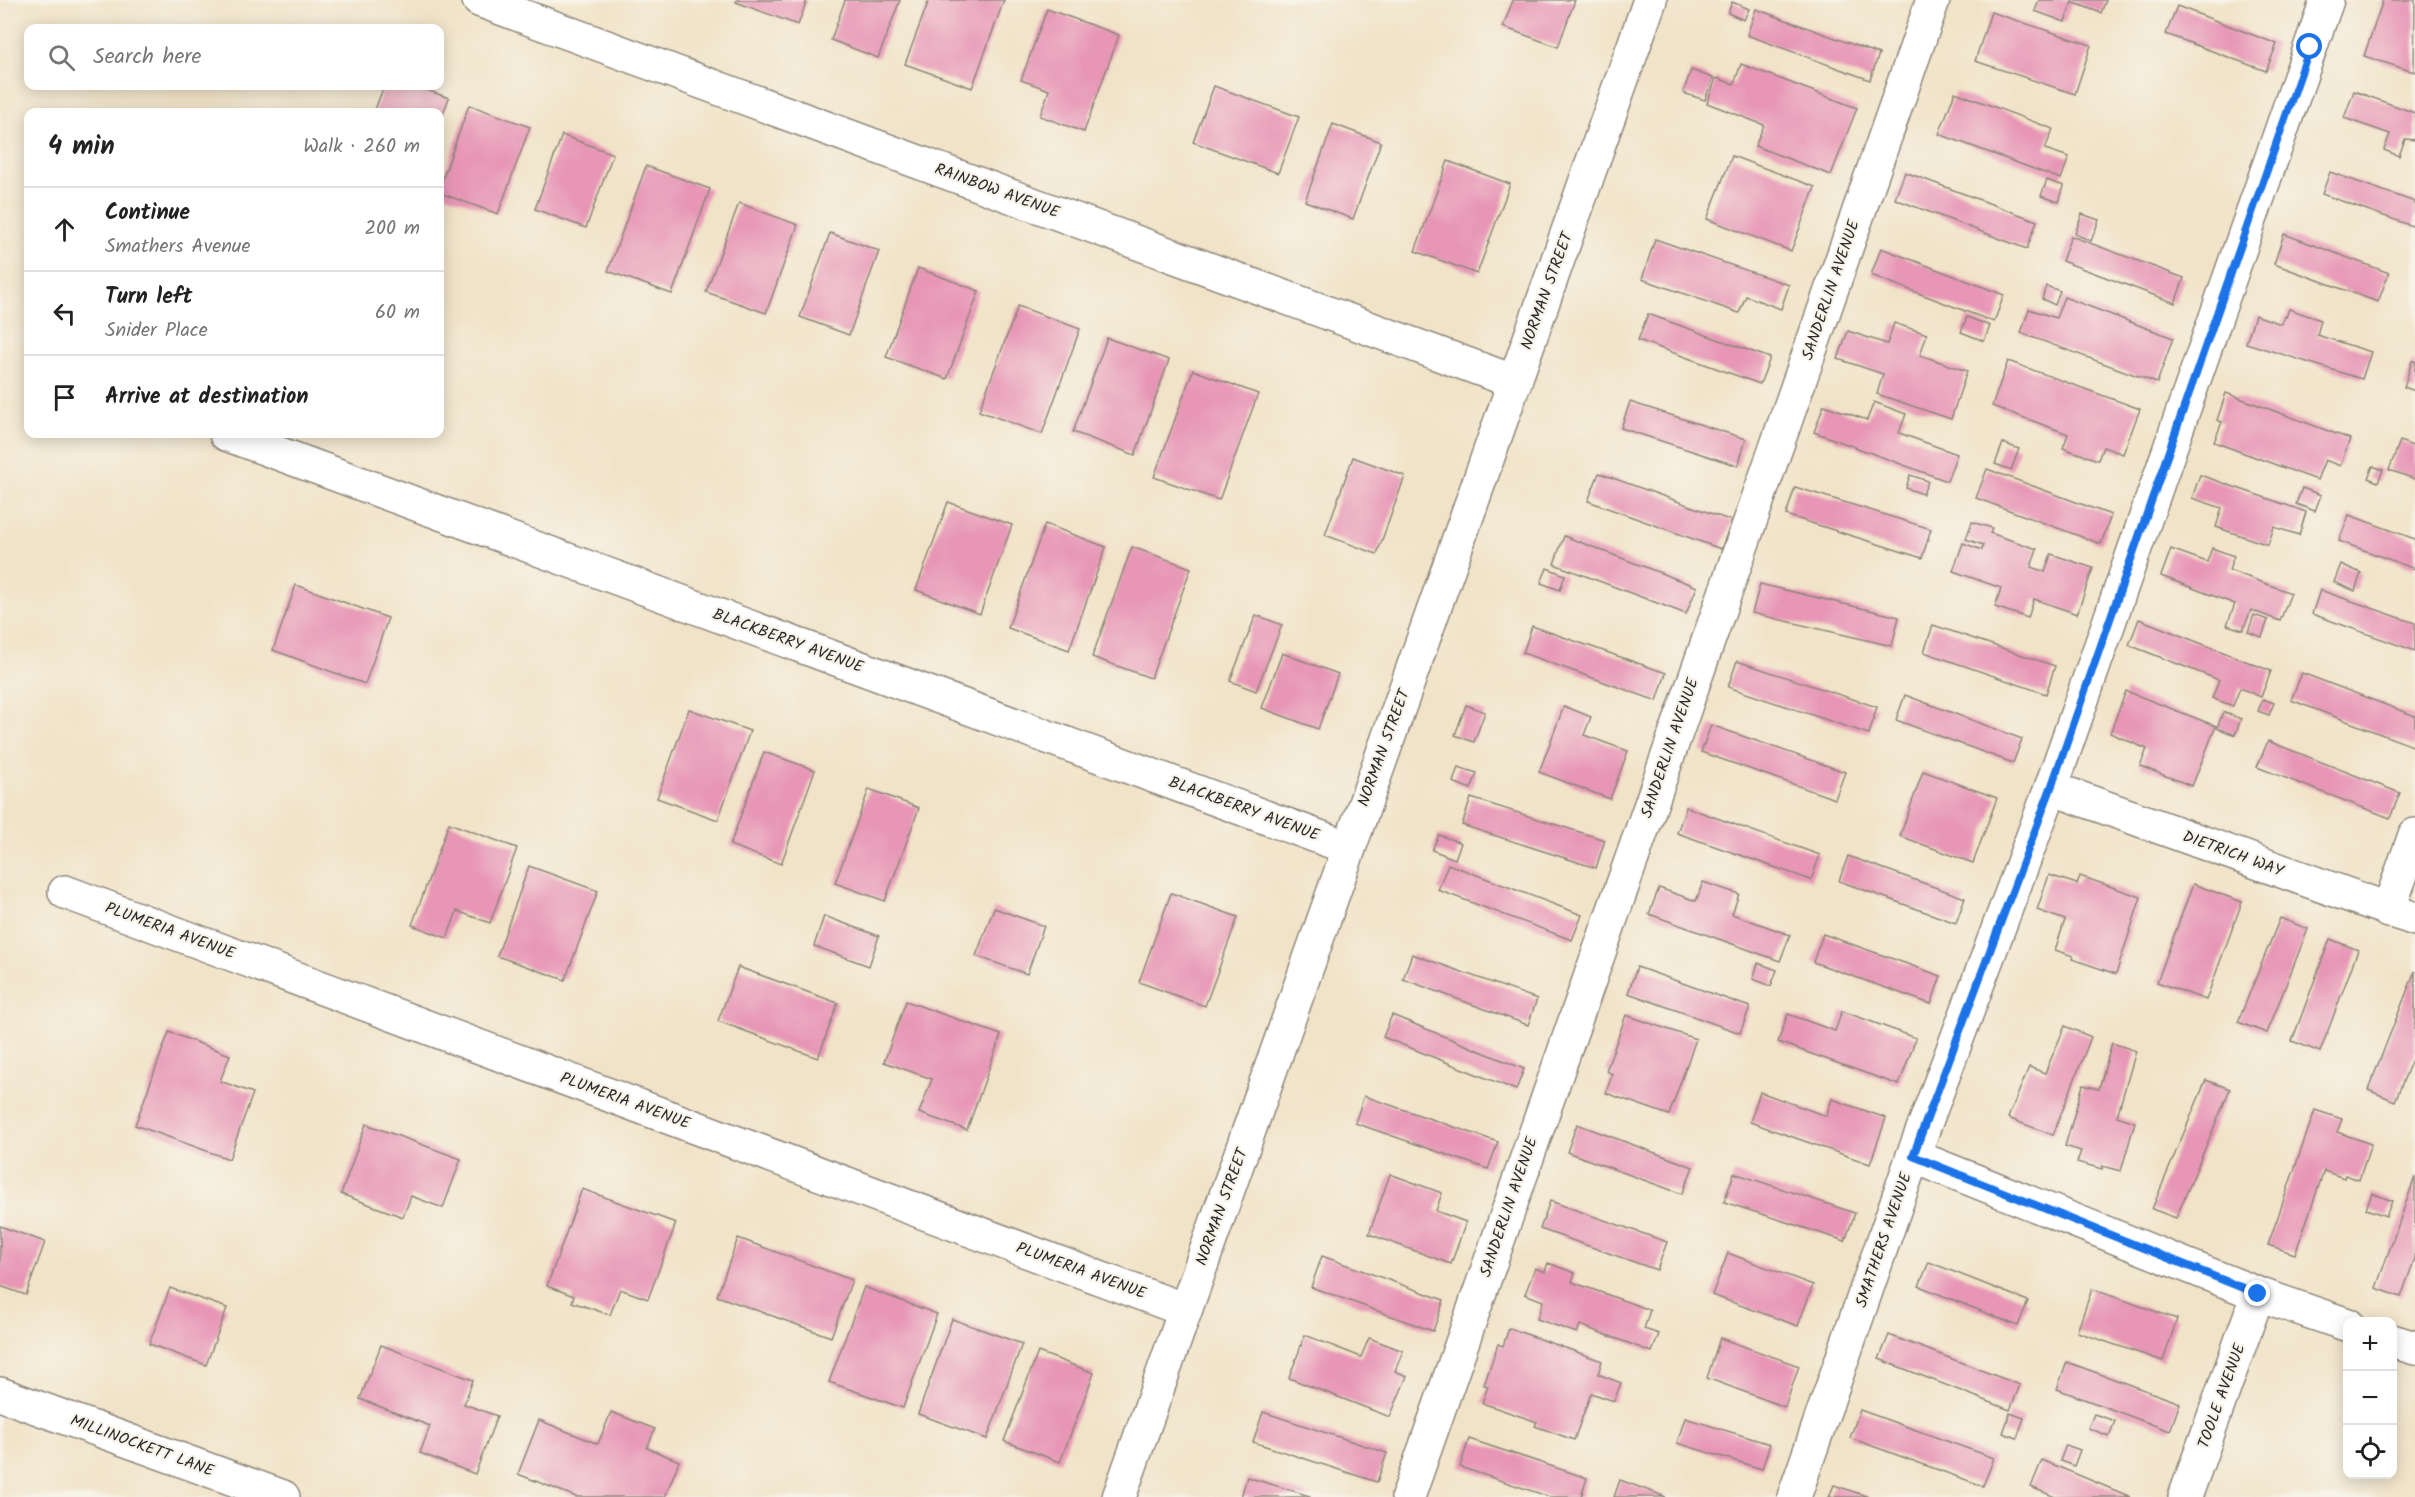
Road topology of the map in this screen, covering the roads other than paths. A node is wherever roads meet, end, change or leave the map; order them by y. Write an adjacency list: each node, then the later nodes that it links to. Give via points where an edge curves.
1 (479, 0): 5 (street, RAINBOW AVENUE)
2 (1650, 0): 5 (street, NORMAN STREET)
3 (1933, 0): 21 (street, SANDERLIN AVENUE)
4 (2327, 0): 7 (street, SMATHERS AVENUE)
5 (1515, 382): 9 (street, NORMAN STREET)
6 (237, 438): 9 (street, BLACKBERRY AVENUE)
7 (2051, 788): 11 (street, DIETRICH WAY); 12 (street, SMATHERS AVENUE)
8 (2415, 835): 11 (street)
9 (1349, 848): 14 (street, NORMAN STREET)
10 (65, 892): 14 (street, PLUMERIA AVENUE)
11 (2401, 915)
12 (1913, 1156): 13 (street); 22 (street, SMATHERS AVENUE)
13 (2258, 1294): 15 (street); 23 (street, TOOLE AVENUE)
14 (1185, 1310): 20 (street, NORMAN STREET)
15 (2343, 1323)
16 (2397, 1343): 17 (street)
17 (2415, 1348)
18 (0, 1394): 19 (street, MILLINOCKETT LANE)
19 (284, 1497)
20 (1119, 1497)
21 (1408, 1497)
22 (1794, 1497)
23 (2185, 1497)

